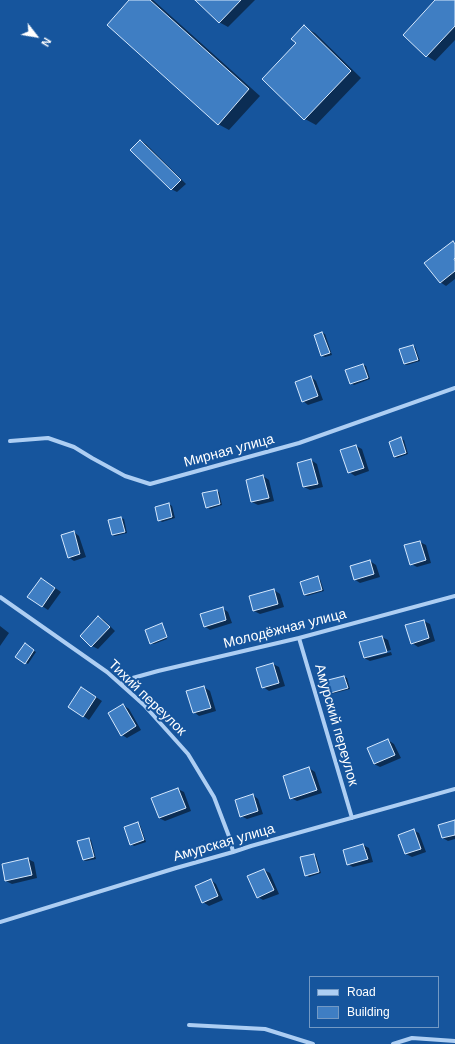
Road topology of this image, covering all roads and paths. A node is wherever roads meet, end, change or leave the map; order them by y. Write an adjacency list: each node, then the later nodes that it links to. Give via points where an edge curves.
1 (455, 388): 2 (street, Мирная улица, via 299,443 150,484 125,476 74,447 48,438)
2 (10, 441)
3 (455, 596): 5 (street, Молодёжная улица)
4 (0, 597): 6 (street, Тихий переулок)
5 (299, 638): 6 (street, Молодёжная улица, via 158,671 129,679); 8 (street, Амурский переулок)
6 (121, 684): 9 (street, Тихий переулок, via 144,705 188,754 214,796)
7 (455, 789): 8 (street, Амурская улица)
8 (352, 818): 9 (street, Амурская улица)
9 (233, 852): 10 (street, Амурская улица)
10 (0, 922)
11 (189, 1025): 13 (street, via 265,1029)
12 (455, 1041): 14 (street, via 412,1038)
13 (313, 1044)
14 (393, 1044)

